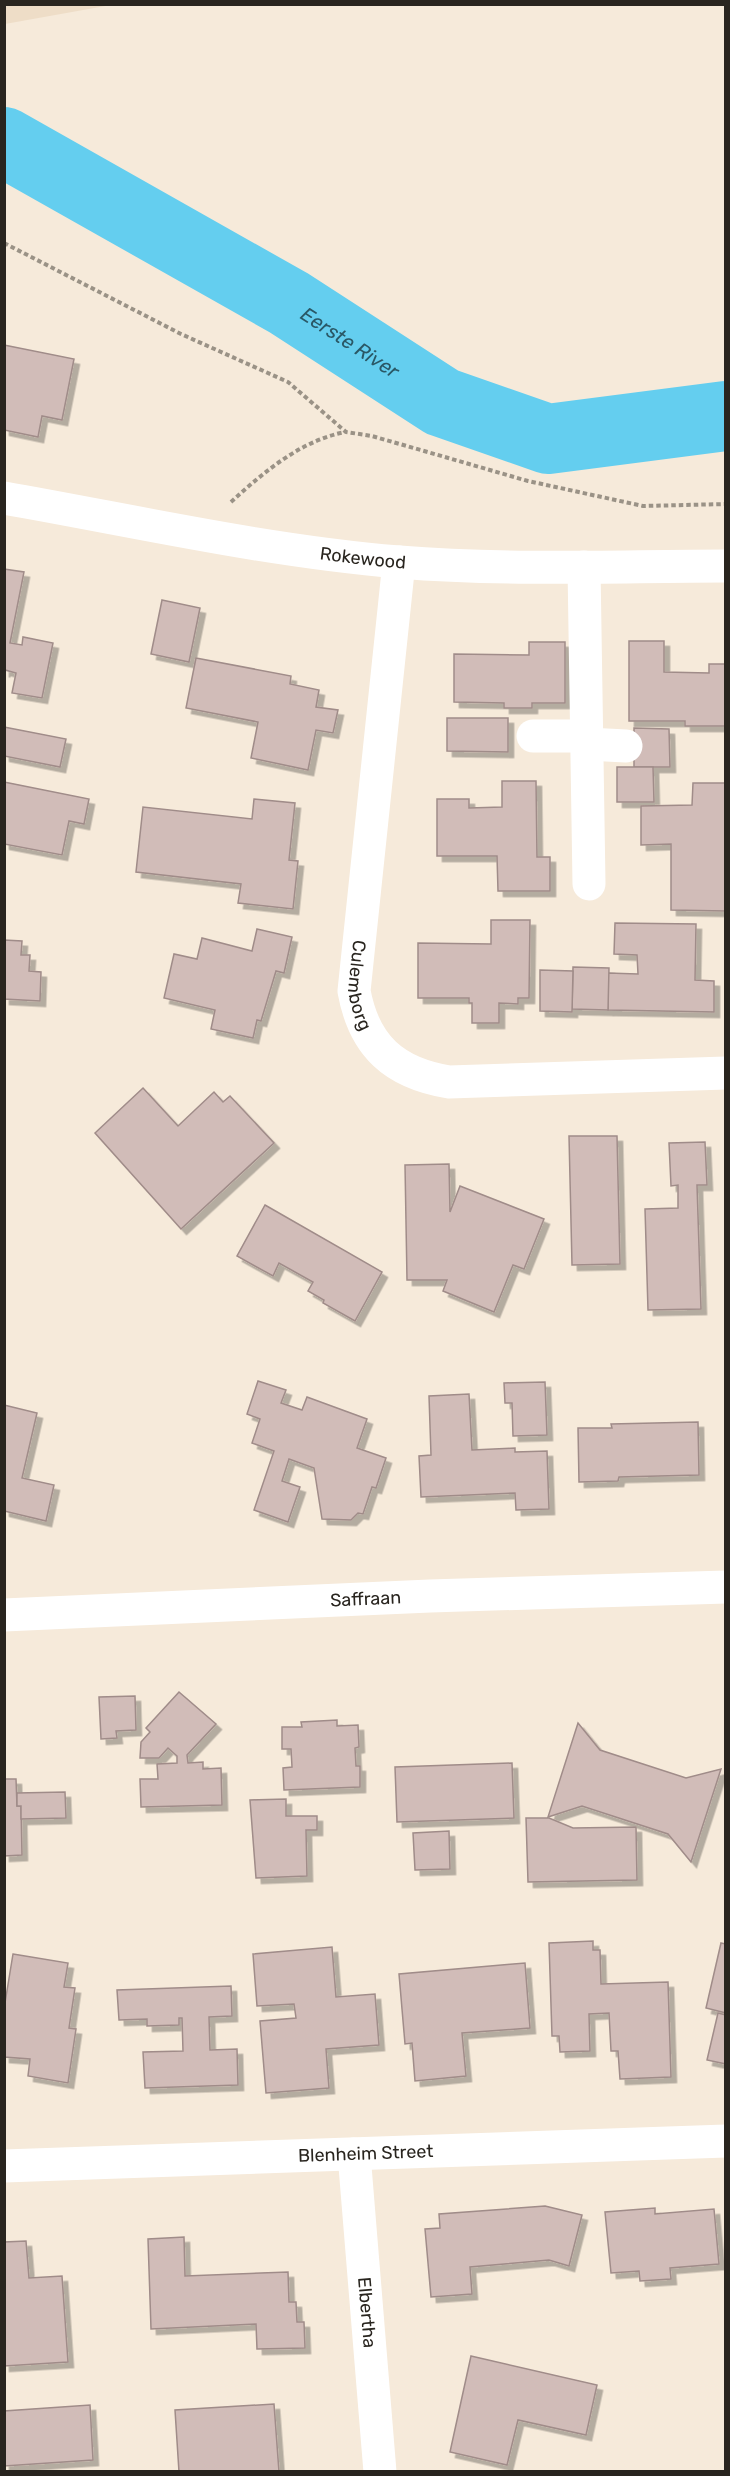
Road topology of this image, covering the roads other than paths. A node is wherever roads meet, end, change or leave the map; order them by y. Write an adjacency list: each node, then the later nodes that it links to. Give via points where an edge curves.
1 (4, 498): 2 (street, Rokewood, via 274,546)
2 (399, 562): 4 (street, Rokewood); 9 (street, Culemborg, via 354,991 358,1015 369,1035 405,1070 449,1082)
3 (726, 566): 4 (street, Rokewood)
4 (584, 567): 6 (street)
5 (533, 736): 6 (street)
6 (587, 740): 7 (street); 8 (street)
7 (626, 746)
8 (589, 884)
9 (726, 1072)
10 (726, 1587): 11 (street, Saffraan)
11 (4, 1616)
12 (726, 2142): 13 (street, Blenheim Street)
13 (354, 2154): 14 (street, Blenheim Street); 15 (street, Elbertha)
14 (4, 2166)
15 (380, 2472)

